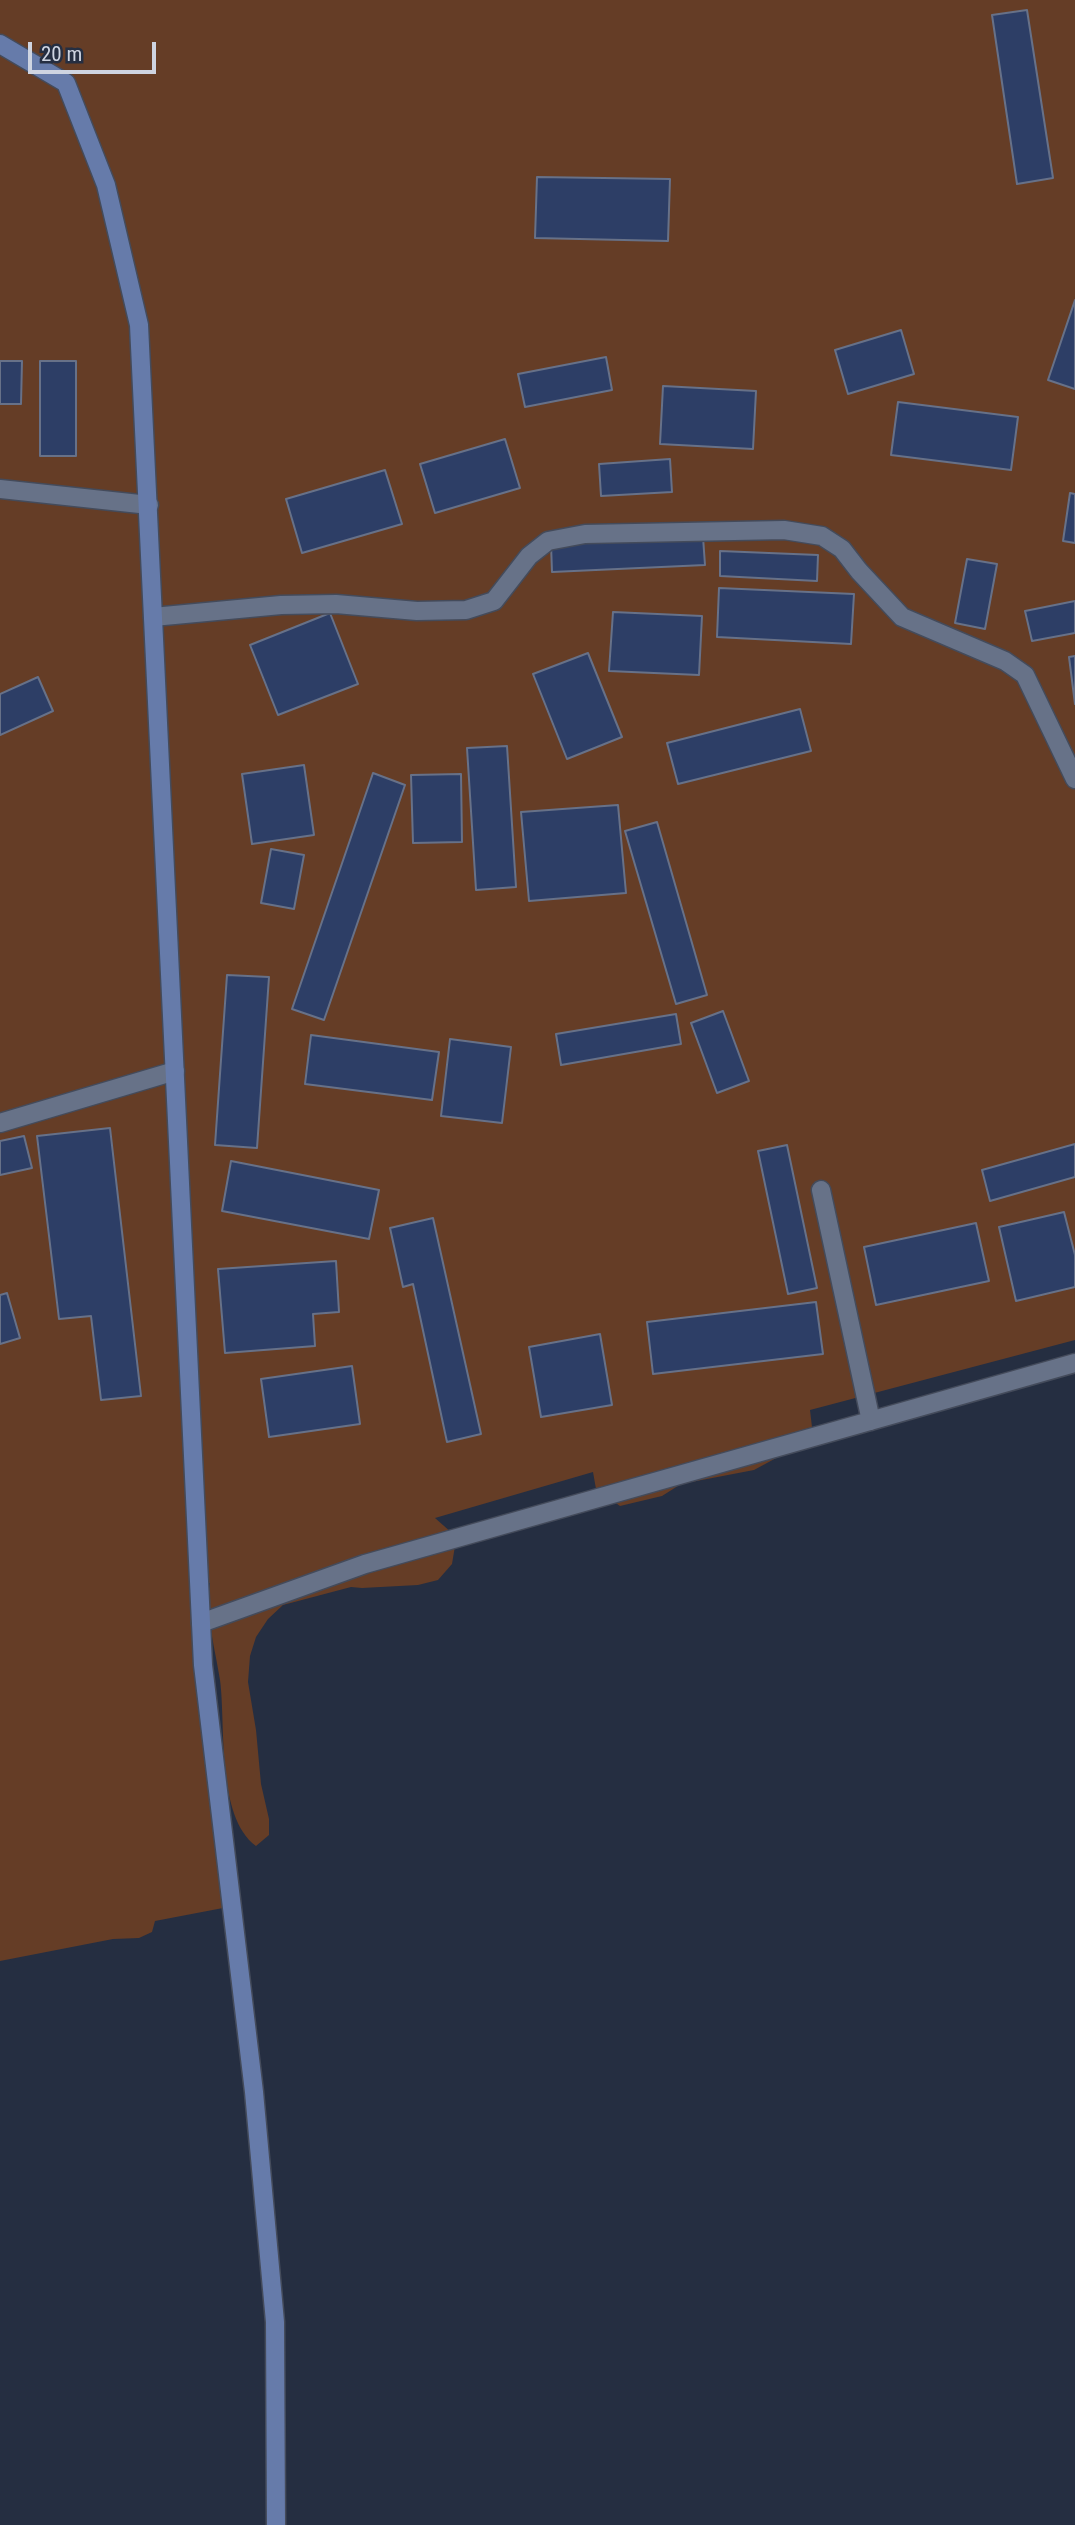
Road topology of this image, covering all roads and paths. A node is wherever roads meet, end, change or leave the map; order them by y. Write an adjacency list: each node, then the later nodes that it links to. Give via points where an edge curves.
1 (0, 44): 3 (main road, via 66,83 106,185 139,325)
2 (0, 489): 3 (lane)
3 (149, 505): 4 (main road)
4 (153, 617): 5 (lane, via 281,605 466,610 494,601 529,556 548,541 585,534 784,530 822,536 842,549 902,617 1025,674); 6 (main road)
5 (1075, 779)
6 (174, 1071): 7 (lane); 11 (main road)
7 (0, 1123)
8 (821, 1190): 10 (lane)
9 (1075, 1363): 10 (lane)
10 (871, 1421): 11 (lane, via 365,1564)
11 (201, 1623): 12 (main road, via 275,2322)
12 (276, 2525)

